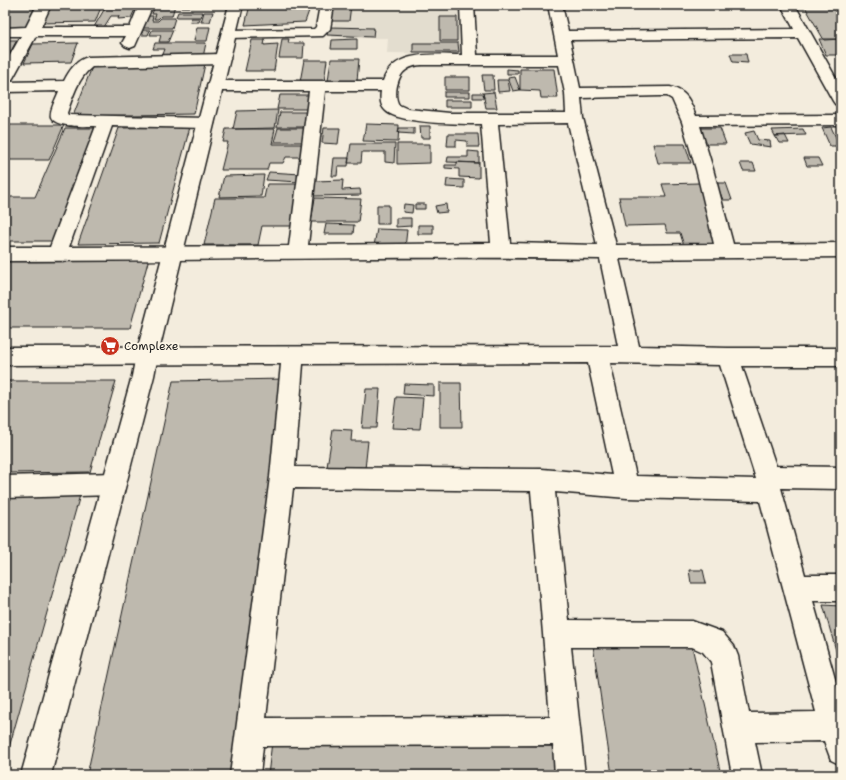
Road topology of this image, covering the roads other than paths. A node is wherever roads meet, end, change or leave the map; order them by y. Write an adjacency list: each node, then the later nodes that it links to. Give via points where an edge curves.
1 (44, 5): 10 (street)
2 (146, 5): 8 (street)
3 (236, 5): 12 (street)
4 (327, 5): 12 (street, via 323,29 318,33)
5 (467, 5): 15 (street)
6 (555, 5): 13 (street)
7 (788, 5): 11 (street)
8 (135, 31): 10 (street); 17 (street)
9 (5, 32): 10 (street)
10 (31, 32): 18 (street)
11 (804, 33): 13 (street); 25 (street)
12 (229, 34): 14 (street)
13 (562, 36): 16 (street)
14 (222, 60): 17 (street); 21 (street)
15 (470, 60): 16 (street); 22 (street, via 411,61 399,66)
16 (566, 60): 24 (street)
17 (122, 61): 20 (street, via 88,62 82,66)
18 (5, 78)
19 (318, 85): 21 (street); 22 (street); 35 (street)
20 (70, 86): 23 (street); 28 (street, via 59,117 66,120)
21 (215, 86): 31 (street)
22 (389, 86): 27 (street, via 389,102 400,114)
23 (5, 87)
24 (573, 93): 26 (street); 30 (street, via 670,91 681,100)
25 (841, 101)
26 (575, 118): 27 (street); 36 (street)
27 (489, 119): 32 (street)
28 (106, 120): 31 (street); 38 (street)
29 (841, 120): 30 (street)
30 (690, 121): 34 (street)
31 (206, 123): 39 (street)
32 (501, 250): 35 (street); 36 (street)
33 (841, 250): 34 (street)
34 (725, 251): 36 (street)
35 (298, 252): 39 (street)
36 (608, 252): 41 (street)
37 (5, 254): 38 (street)
38 (56, 254): 39 (street)
39 (173, 254): 42 (street)
40 (597, 354): 41 (street); 43 (street); 52 (street)
41 (630, 354): 45 (street)
42 (146, 355): 43 (street); 44 (street); 50 (street, via 143,376)
43 (293, 355): 47 (street)
44 (5, 356)
45 (728, 357): 46 (street); 51 (street)
46 (841, 358)
47 (282, 477): 49 (street); 59 (street)
48 (841, 478): 51 (street)
49 (542, 480): 52 (street); 56 (street)
50 (114, 484): 53 (street); 61 (street)
51 (768, 484): 52 (street); 54 (street)
52 (627, 487)
53 (5, 488)
54 (795, 588): 55 (street); 60 (street)
55 (841, 588)
56 (557, 633): 57 (street, via 692,634 712,642 724,656); 58 (street)
57 (738, 728): 60 (street); 64 (street)
58 (567, 731): 59 (street); 63 (street)
59 (251, 732): 62 (street)
60 (839, 734)
61 (36, 775)
62 (245, 775)
63 (570, 775)
64 (747, 775)

